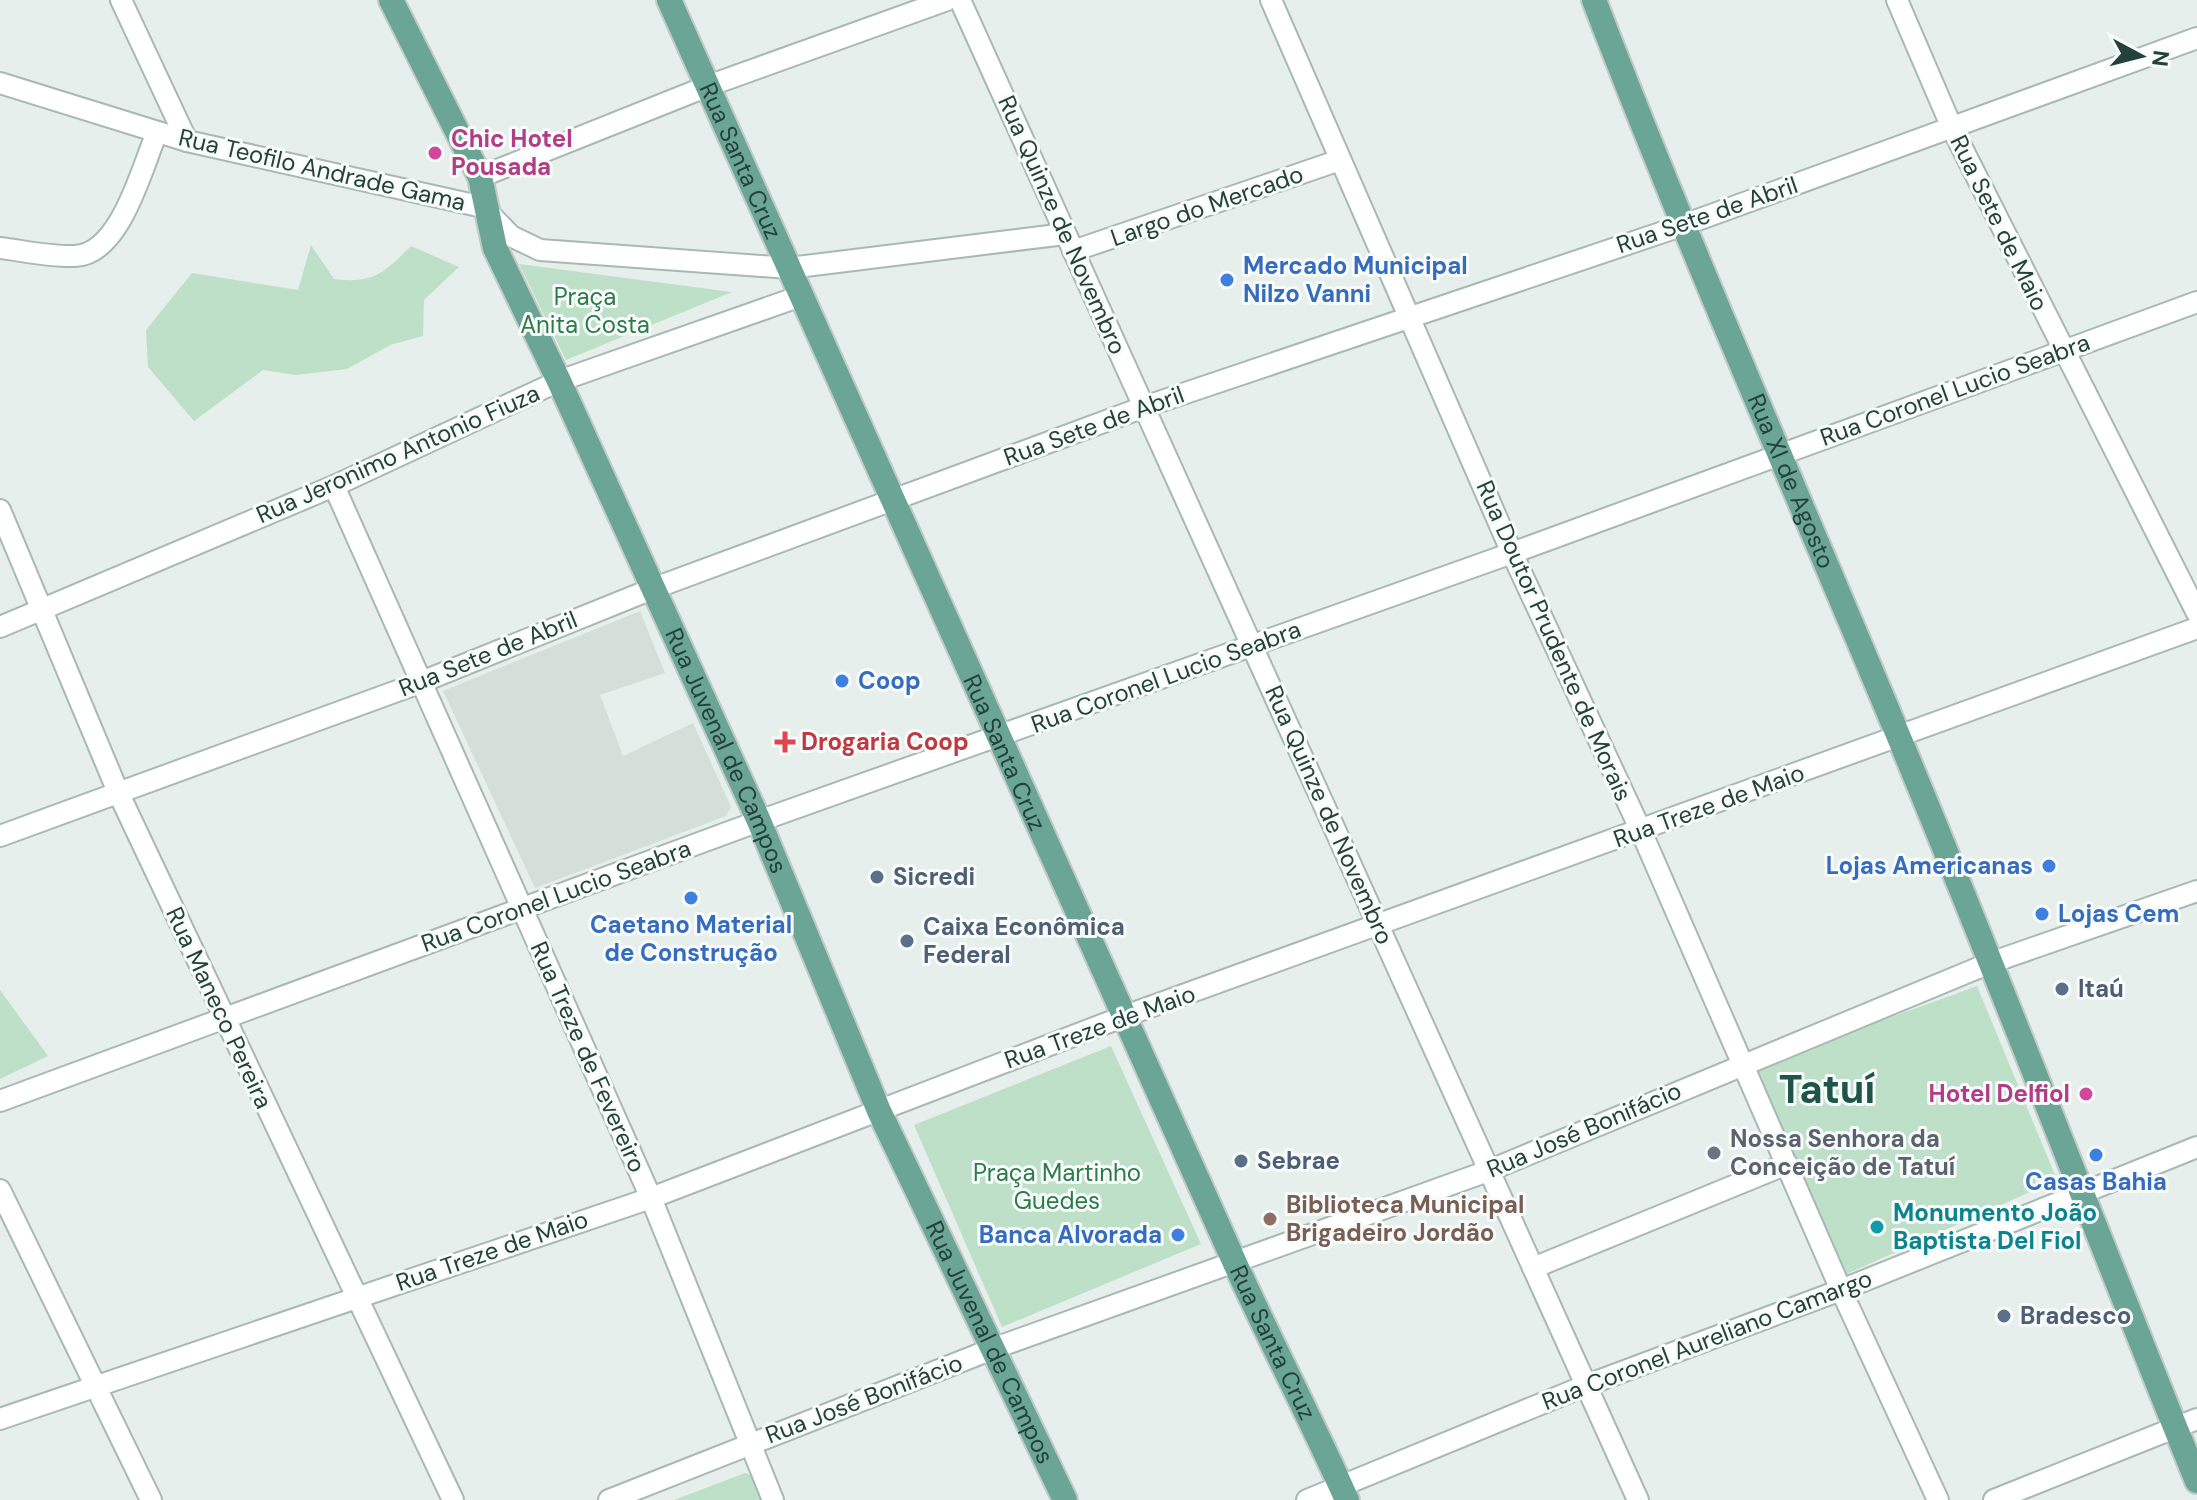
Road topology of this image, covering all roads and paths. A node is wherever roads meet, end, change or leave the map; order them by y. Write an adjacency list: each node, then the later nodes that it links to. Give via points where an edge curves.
1 (121, 0): 14 (street)
2 (391, 0): 16 (main road, Rua Juvenal de Campos)
3 (669, 0): 11 (main road, Rua Santa Cruz)
4 (947, 0): 11 (street)
5 (960, 0): 19 (street, Rua Quinze de Novembro)
6 (1271, 0): 15 (street, Rua Doutor Prudente de Morais)
7 (1594, 0): 18 (main road, Rua XI de Agosto)
8 (1897, 0): 12 (street, Rua Sete de Maio)
9 (2197, 38): 12 (street, Rua Sete de Abril)
10 (0, 83): 13 (street, Rua Teofilo Andrade Gama)
11 (708, 86): 16 (street); 21 (main road, Rua Santa Cruz)
12 (1952, 128): 18 (street, Rua Sete de Abril); 25 (street, Rua Sete de Maio)
13 (157, 132): 14 (street, Rua Teofilo Andrade Gama); 20 (street, via 111,239 93,253)
14 (187, 141): 17 (street, Rua Teofilo Andrade Gama)
15 (1340, 160): 19 (street, Largo do Mercado); 24 (street, Rua Doutor Prudente de Morais)
16 (480, 177): 17 (main road, Rua Juvenal de Campos)
17 (483, 207): 21 (street, Rua Teofilo Andrade Gama, via 511,236 540,250); 26 (main road, Rua Juvenal de Campos, via 495,248)
18 (1681, 226): 24 (street, Rua Sete de Abril); 28 (main road, Rua XI de Agosto)
19 (1069, 242): 21 (street, Rua Teofilo Andrade Gama); 27 (street, Rua Quinze de Novembro)
20 (0, 248)
21 (789, 268): 22 (main road, Rua Santa Cruz)
22 (801, 296): 26 (street, Rua Jeronimo Antonio Fiuza); 30 (main road, Rua Santa Cruz)
23 (2197, 302): 25 (street, Rua Coronel Lucio Seabra)
24 (1410, 315): 27 (street, Rua Sete de Abril); 32 (street, Rua Doutor Prudente de Morais)
25 (2062, 351): 28 (street, Rua Coronel Lucio Seabra); 35 (street, Rua Sete de Maio)
26 (559, 381): 29 (street, Rua Jeronimo Antonio Fiuza); 33 (main road, Rua Juvenal de Campos)
27 (1144, 407): 30 (street, Rua Sete de Abril); 38 (street, Rua Quinze de Novembro)
28 (1777, 454): 32 (street, Rua Coronel Lucio Seabra); 41 (main road, Rua XI de Agosto)
29 (334, 486): 34 (street, Rua Jeronimo Antonio Fiuza); 39 (street, Rua Treze de Fevereiro)
30 (890, 501): 33 (street, Rua Sete de Abril); 40 (main road, Rua Santa Cruz)
31 (0, 510): 34 (street, Rua Maneco Pereira)
32 (1512, 553): 38 (street, Rua Coronel Lucio Seabra); 44 (street, Rua Doutor Prudente de Morais)
33 (652, 589): 39 (street, Rua Sete de Abril); 43 (main road, Rua Juvenal de Campos)
34 (42, 609): 36 (street, Rua Jeronimo Antonio Fiuza); 42 (street, Rua Maneco Pereira)
35 (2197, 613)
36 (0, 627)
37 (2197, 628): 41 (street, Rua Treze de Maio)
38 (1252, 646): 40 (street, Rua Coronel Lucio Seabra); 48 (street, Rua Quinze de Novembro)
39 (419, 683): 42 (street, Rua Sete de Abril); 47 (street, Rua Treze de Fevereiro)
40 (1000, 736): 43 (street, Rua Coronel Lucio Seabra); 50 (main road, Rua Santa Cruz)
41 (1898, 736): 44 (street, Rua Treze de Maio); 49 (main road, Rua XI de Agosto)
42 (118, 792): 45 (street, Rua Sete de Abril); 51 (street, Rua Maneco Pereira)
43 (759, 821): 47 (street, Rua Coronel Lucio Seabra); 54 (main road, Rua Juvenal de Campos)
44 (1641, 831): 48 (street, Rua Treze de Maio); 52 (street, Rua Doutor Prudente de Morais)
45 (0, 836)
46 (2197, 891): 49 (street, Rua José Bonifácio)
47 (522, 910): 51 (street, Rua Coronel Lucio Seabra); 60 (street, Rua Treze de Fevereiro)
48 (1380, 926): 50 (street, Rua Treze de Maio); 57 (street, Rua Quinze de Novembro)
49 (1990, 963): 52 (street, Rua José Bonifácio); 59 (main road, Rua XI de Agosto)
50 (1125, 1016): 54 (street, Rua Treze de Maio); 61 (main road, Rua Santa Cruz)
51 (223, 1017): 53 (street, Rua Coronel Lucio Seabra); 64 (street, Rua Maneco Pereira)
52 (1744, 1062): 56 (street, Rua Doutor Prudente de Morais); 57 (street, Rua José Bonifácio)
53 (0, 1101)
54 (879, 1111): 60 (street, Rua Treze de Maio); 65 (main road, Rua Juvenal de Campos)
55 (2197, 1147): 59 (street, Rua Coronel Aureliano Camargo)
56 (1789, 1169): 62 (street); 63 (street, Rua Doutor Prudente de Morais)
57 (1488, 1171): 61 (street, Rua José Bonifácio); 62 (street, Rua Quinze de Novembro)
58 (0, 1190): 67 (street)
59 (2084, 1190): 63 (street, Rua Coronel Aureliano Camargo); 69 (main road)
60 (651, 1198): 64 (street, Rua Treze de Maio); 70 (street, Rua Treze de Fevereiro)
61 (1235, 1264): 65 (street, Rua José Bonifácio); 72 (main road, Rua Santa Cruz)
62 (1536, 1274): 66 (street, Rua Quinze de Novembro)
63 (1841, 1290): 66 (street, Rua Coronel Aureliano Camargo); 80 (street, Rua Doutor Prudente de Morais)
64 (357, 1297): 67 (street, Rua Treze de Maio); 74 (street, Rua Maneco Pereira)
65 (995, 1348): 70 (street, Rua José Bonifácio); 77 (main road, Rua Juvenal de Campos)
66 (1587, 1385): 72 (street, Rua Coronel Aureliano Camargo); 79 (street, Rua Quinze de Novembro)
67 (94, 1388): 68 (street, Rua Treze de Maio); 73 (street)
68 (0, 1419)
69 (2186, 1423): 71 (main road); 81 (street)
70 (751, 1444): 75 (street, Rua José Bonifácio); 76 (street, Rua Treze de Fevereiro)
71 (2197, 1481)
72 (1344, 1493): 78 (street, Rua Coronel Aureliano Camargo)
73 (151, 1500)
74 (453, 1500)
75 (609, 1500)
76 (773, 1500)
77 (1065, 1500)
78 (1307, 1500)
79 (1638, 1500)
80 (1938, 1500)
81 (1994, 1500)

